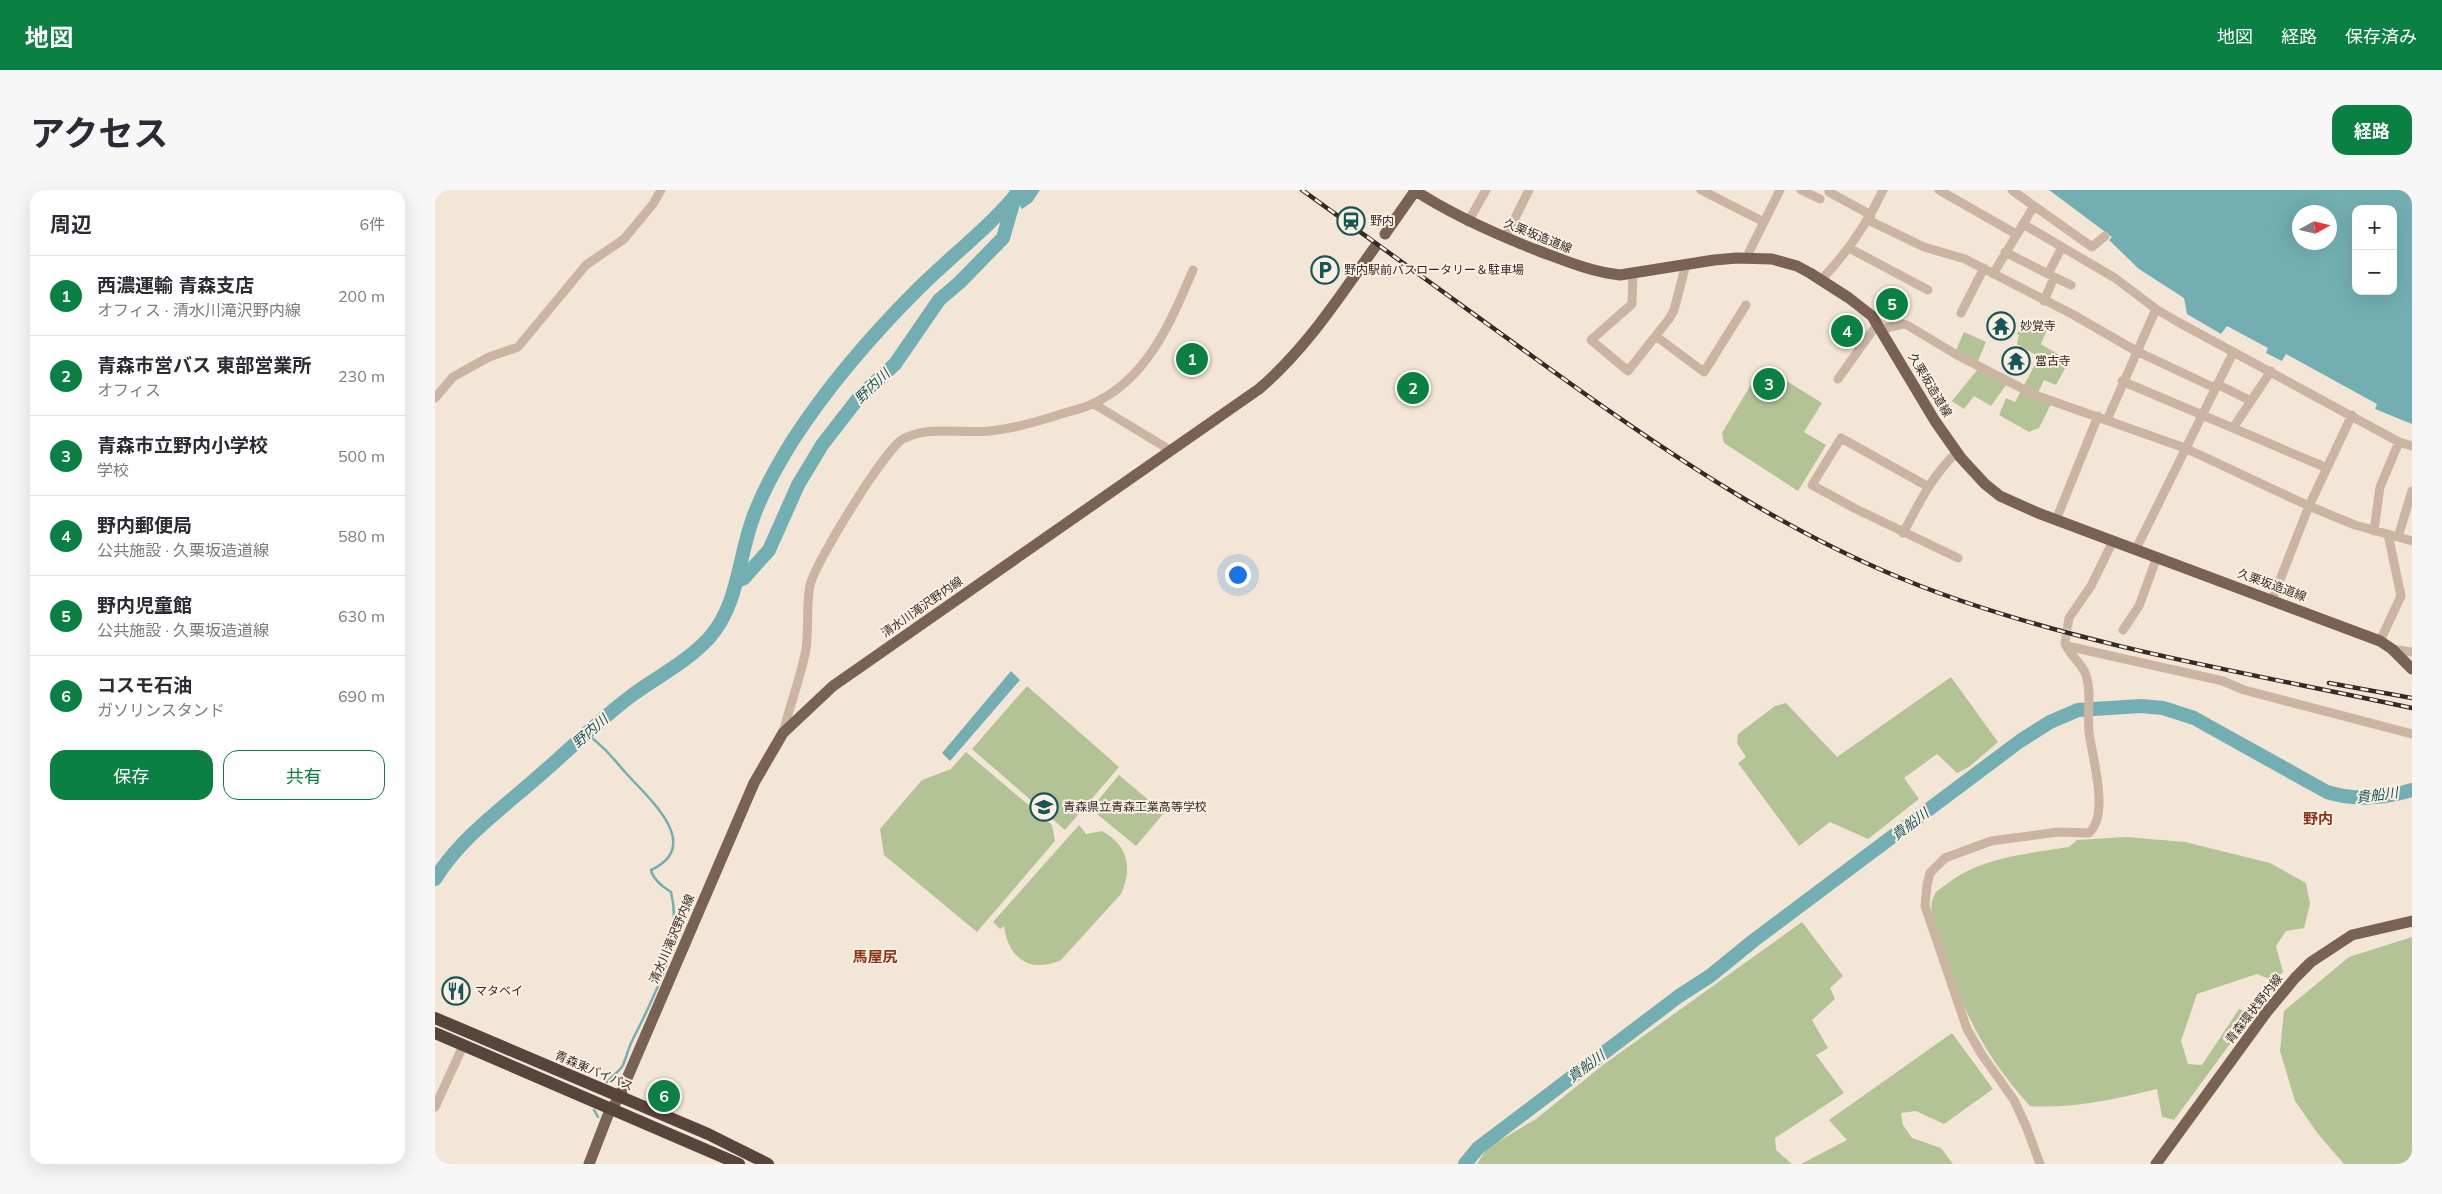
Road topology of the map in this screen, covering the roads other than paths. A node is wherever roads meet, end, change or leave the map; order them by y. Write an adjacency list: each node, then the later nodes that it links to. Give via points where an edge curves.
1 (661, 190): 48 (street, via 624,239 586,265 518,348 489,356 453,377)
2 (1414, 190): 15 (main road, 久栗坂造道線); 18 (main road)
3 (1486, 190): 15 (street)
4 (1529, 190): 21 (street)
5 (1701, 190): 16 (street)
6 (1779, 190): 16 (street)
7 (1801, 190): 12 (street)
8 (1883, 190): 14 (street)
9 (1939, 190): 19 (street)
10 (2011, 190): 13 (street)
11 (1829, 192): 14 (street)
12 (1820, 200)
13 (2033, 206): 17 (street); 20 (street, via 2092,247)
14 (1869, 217): 24 (street); 28 (street, via 1924,247)
15 (1468, 222): 21 (main road, 久栗坂造道線)
16 (1764, 222): 26 (street)
17 (2023, 224): 19 (street); 23 (street)
18 (1385, 234)
19 (2016, 234): 25 (street)
20 (2105, 236)
21 (1505, 238): 30 (main road, 久栗坂造道線, via 1579,267 1605,274)
22 (1375, 246): 59 (main road, 清水川滝沢野内線, via 1303,347 1285,367 1259,389)
23 (2062, 247): 32 (street); 38 (street, via 2115,278)
24 (1849, 248): 33 (street); 35 (street)
25 (2005, 252): 31 (street); 32 (street)
26 (1748, 259): 27 (main road, 久栗坂造道線); 33 (main road, 久栗坂造道線, via 1781,261)
27 (1686, 264): 30 (main road, 久栗坂造道線); 41 (street, via 1674,310)
28 (1983, 268): 31 (street); 39 (street)
29 (1193, 270): 50 (street, via 1163,335 1143,366)
30 (1633, 273): 41 (street, via 1632,304 1591,340 1628,371)
31 (1993, 274): 36 (street)
32 (2051, 276): 34 (street); 36 (street)
33 (1821, 280): 40 (main road, 久栗坂造道線, via 1849,298)
34 (2071, 285)
35 (1928, 290)
36 (2044, 301): 42 (street)
37 (1746, 305): 41 (street, via 1704,372)
38 (2155, 310): 42 (street); 43 (street)
39 (1961, 313)
40 (1880, 326): 45 (street); 53 (street, via 1907,325 2035,395); 60 (main road, 久栗坂造道線, via 1904,371)
41 (1657, 337)
42 (2136, 351): 46 (street); 47 (street)
43 (2233, 353): 44 (street); 47 (street)
44 (2271, 371): 49 (street); 52 (street)
45 (1838, 379)
46 (2123, 381): 51 (street); 54 (street)
47 (2216, 386): 49 (street); 51 (street)
48 (435, 398)
49 (2251, 401): 55 (street)
50 (1094, 404): 59 (street); 82 (street, via 988,432 945,431 912,436 888,452 814,573 810,586 806,648)
51 (2200, 415): 55 (street); 58 (street)
52 (2352, 415): 56 (street); 61 (street)
53 (2098, 416): 54 (street); 65 (street)
54 (2107, 420): 58 (street)
55 (2233, 428): 61 (street)
56 (2399, 442): 57 (street); 66 (street, via 2380,487)
57 (2412, 446)
58 (2185, 448): 64 (street); 72 (street)
59 (1170, 450): 82 (main road, 清水川滝沢野内線, via 833,686)
60 (1957, 452): 62 (street); 65 (main road, 久栗坂造道線, via 1993,491 2015,504)
61 (2327, 468): 64 (street)
62 (1927, 486): 67 (street); 67 (street, via 1841,438 1812,485)
63 (2412, 491): 69 (street)
64 (2309, 506): 66 (street); 75 (street)
65 (2056, 520): 71 (main road, 久栗坂造道線)
66 (2374, 531): 68 (street)
67 (1903, 533): 74 (street)
68 (2388, 534): 69 (street); 78 (street, via 2401,596)
69 (2397, 537): 70 (street)
70 (2410, 540)
71 (2113, 541): 72 (main road, 久栗坂造道線); 76 (street)
72 (2135, 549): 73 (main road, 久栗坂造道線)
73 (2157, 557): 75 (main road, 久栗坂造道線); 77 (street, via 2139,606)
74 (1958, 558)
75 (2272, 600): 78 (main road, 久栗坂造道線)
76 (2068, 624)
77 (2123, 630)
78 (2380, 641): 79 (main road, 久栗坂造道線)
79 (2392, 649): 80 (street); 81 (main road, 久栗坂造道線)
80 (2412, 652)
81 (2412, 669)
82 (783, 733): 88 (main road, 清水川滝沢野内線, via 754,783)
83 (2412, 734): 94 (street, via 2223,682 2066,644 2086,674 2089,732 2099,787 2094,829 2089,833 2059,832 2008,838 1945,858 1930,873 1925,906 1967,1029 2014,1100)
84 (2412, 921): 95 (main road, 青森環状野内線, via 2352,936 2311,962 2266,1013)
85 (435, 1018): 88 (highway, 青森東バイパス)
86 (435, 1033): 87 (highway)
87 (463, 1046): 89 (street); 90 (highway)
88 (619, 1097): 90 (main road, 清水川滝沢野内線); 93 (highway, 青森東バイパス, via 708,1134)
89 (435, 1107)
90 (611, 1108): 91 (main road, 清水川滝沢野内線); 92 (highway)
91 (589, 1164)
92 (739, 1164)
93 (768, 1164)
94 (2040, 1164)
95 (2155, 1164)

